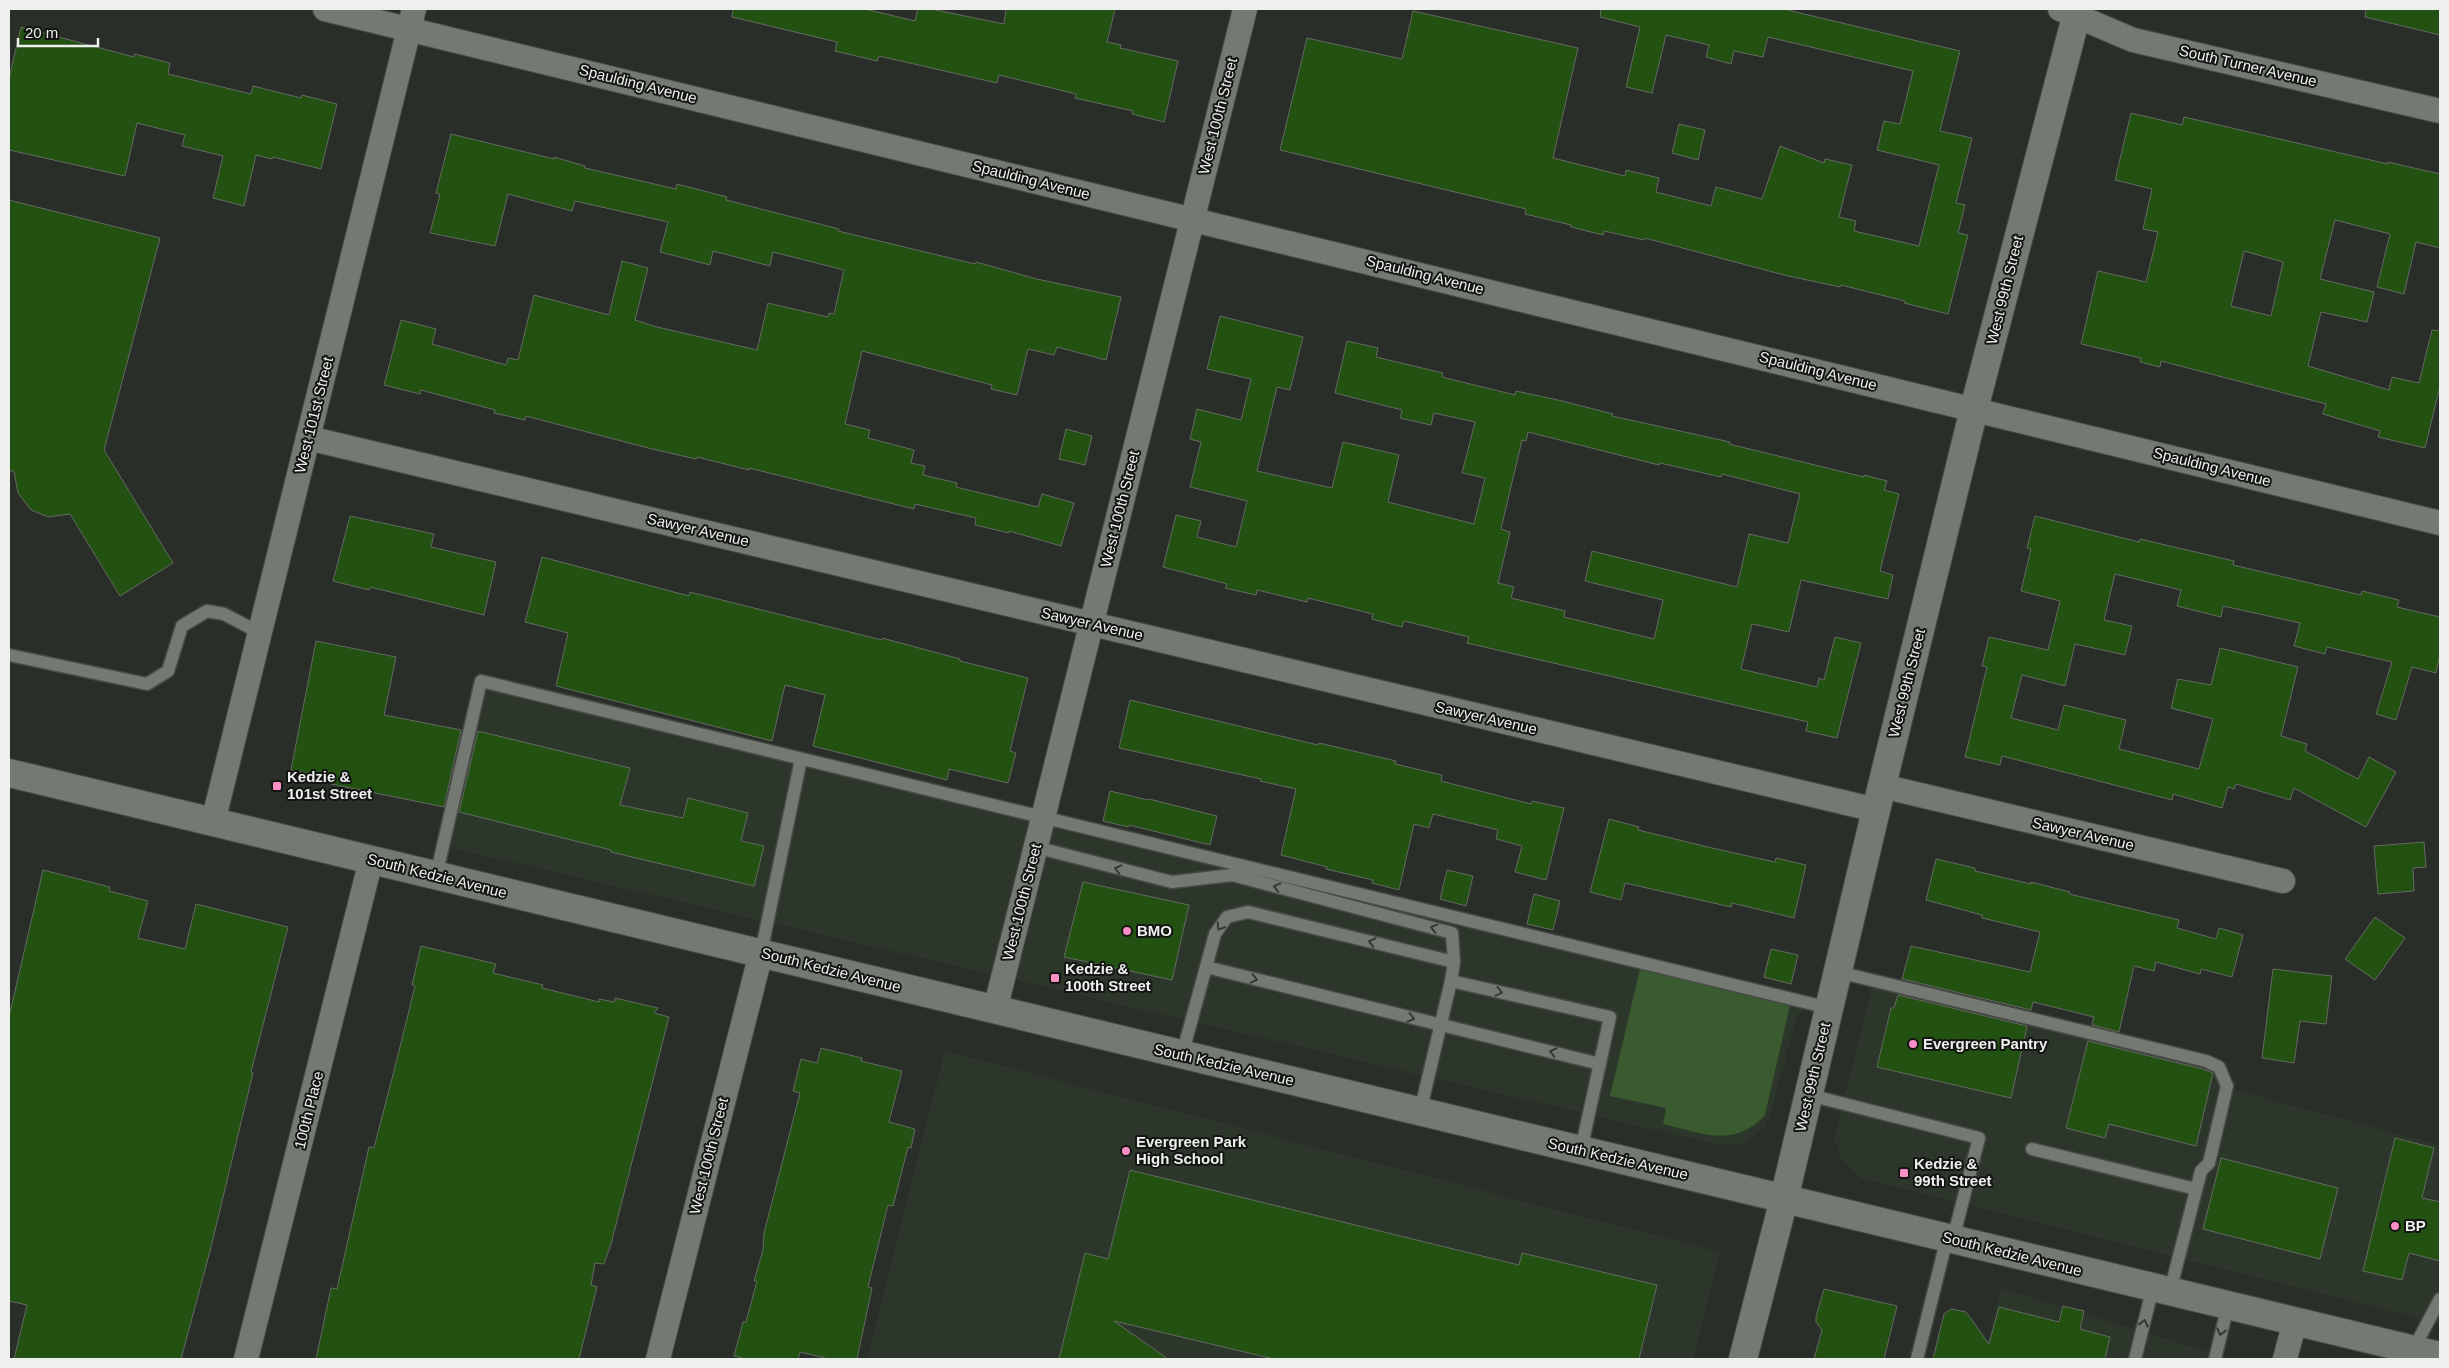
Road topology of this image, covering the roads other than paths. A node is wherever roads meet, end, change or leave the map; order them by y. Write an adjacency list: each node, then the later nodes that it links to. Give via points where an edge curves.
1 (324, 9): 4 (street, Spaulding Avenue)
2 (1245, 9): 6 (street, West 100th Street)
3 (2071, 11): 5 (street, South Turner Avenue, via 2133,40); 7 (main road, West 99th Street)
4 (412, 19): 6 (street, Spaulding Avenue); 8 (street, West 101st Street)
5 (2440, 111)
6 (1192, 219): 7 (street, Spaulding Avenue); 10 (street, West 100th Street)
7 (1974, 409): 9 (street, Spaulding Avenue); 15 (main road, West 99th Street)
8 (308, 438): 10 (street, Sawyer Avenue); 11 (street, West 101st Street)
9 (2440, 522)
10 (1091, 624): 15 (street, Sawyer Avenue); 16 (street, West 100th Street)
11 (260, 633): 12 (lane, via 224,614 207,611 182,626 168,671 147,684); 17 (street, West 101st Street)
12 (9, 655)
13 (801, 759): 16 (lane); 20 (lane, via 481,681); 22 (lane)
14 (9, 773): 17 (main road, South Kedzie Avenue)
15 (1879, 798): 21 (street, Sawyer Avenue); 25 (main road, West 99th Street)
16 (1043, 817): 18 (street, West 100th Street); 27 (lane)
17 (213, 822): 19 (main road, South Kedzie Avenue)
18 (1035, 847): 23 (lane, one-way to 18, via 1452,933 1232,875 1172,882); 28 (street, West 100th Street)
19 (371, 860): 20 (main road, South Kedzie Avenue); 45 (street, 100th Place)
20 (436, 876): 22 (main road, South Kedzie Avenue)
21 (2283, 881)
22 (761, 953): 28 (main road, South Kedzie Avenue); 46 (street, West 100th Street)
23 (1454, 962): 24 (lane, one-way to 24, via 1248,912 1226,917 1215,934); 26 (lane)
24 (1206, 967): 29 (lane, one-way to 29); 30 (lane)
25 (1838, 972): 27 (main road, West 99th Street); 36 (lane, via 2206,1061 2219,1068 2227,1086 2209,1163 2201,1171)
26 (1452, 981): 29 (lane); 31 (lane, one-way to 31, via 1610,1017)
27 (1830, 1008): 32 (main road, West 99th Street)
28 (995, 1010): 30 (main road, South Kedzie Avenue)
29 (1440, 1025): 31 (lane, one-way to 29); 33 (lane)
30 (1182, 1055): 33 (main road, South Kedzie Avenue)
31 (1600, 1064): 35 (lane)
32 (1809, 1095): 37 (main road, West 99th Street); 38 (lane, via 1979,1138)
33 (1420, 1112): 35 (main road, South Kedzie Avenue)
34 (2032, 1149): 36 (lane)
35 (1581, 1150): 37 (main road, South Kedzie Avenue)
36 (2196, 1189): 39 (lane)
37 (1784, 1199): 38 (main road, South Kedzie Avenue); 47 (main road, West 99th Street)
38 (1950, 1239): 39 (main road, South Kedzie Avenue); 48 (lane)
39 (2161, 1289): 41 (main road, South Kedzie Avenue); 49 (lane, one-way to 39)
40 (2440, 1299): 43 (lane)
41 (2228, 1305): 42 (main road, South Kedzie Avenue); 50 (lane, one-way to 50)
42 (2294, 1321): 43 (main road, South Kedzie Avenue); 51 (street)
43 (2413, 1350): 44 (main road, South Kedzie Avenue)
44 (2440, 1356)
45 (246, 1359)
46 (658, 1359)
47 (1743, 1359)
48 (1917, 1359)
49 (2135, 1359)
50 (2214, 1359)
51 (2285, 1359)

